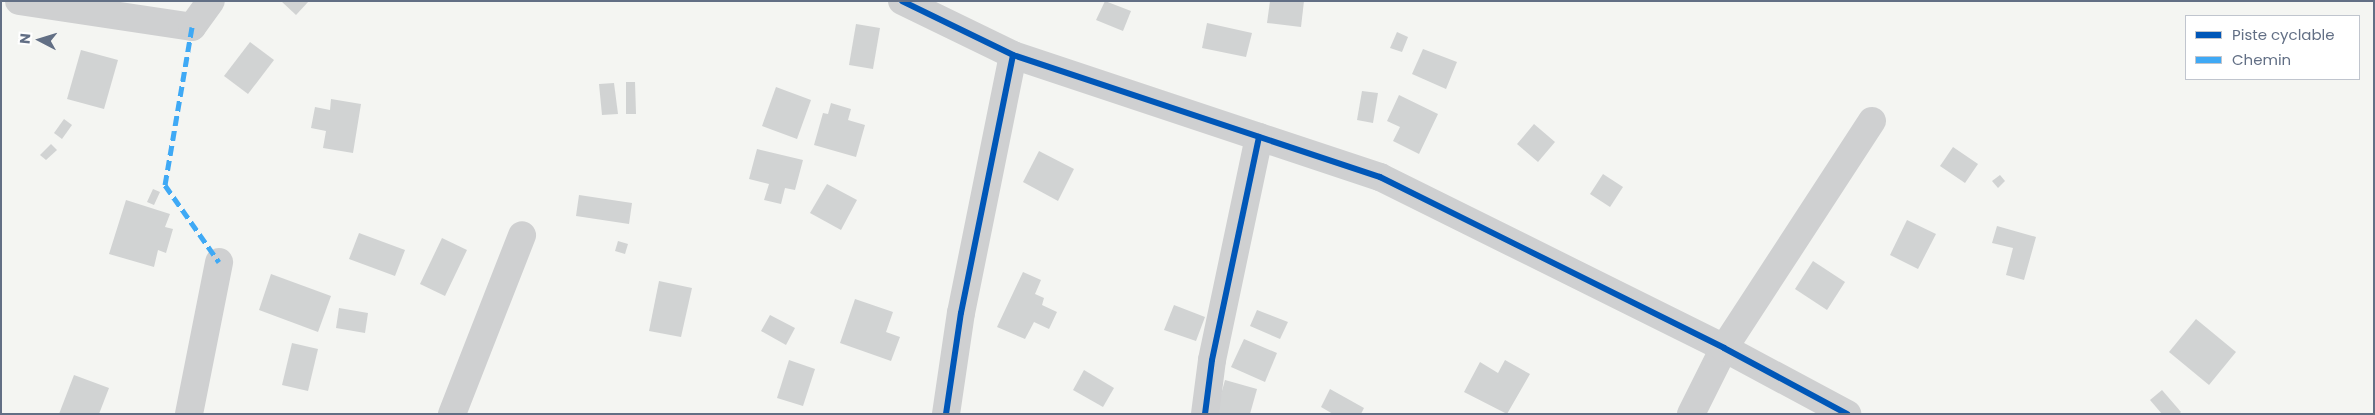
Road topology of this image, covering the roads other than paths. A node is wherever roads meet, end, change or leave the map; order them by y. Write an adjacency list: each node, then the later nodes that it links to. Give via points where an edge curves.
1 (19, 1): 2 (street, via 192,27)
2 (211, 1)
3 (902, 1): 4 (street)
4 (1013, 55): 6 (street); 12 (street, via 960,313)
5 (1872, 121): 9 (street)
6 (1259, 137): 9 (street, via 1380,177); 13 (street, via 1212,360)
7 (522, 235): 11 (street)
8 (219, 262): 10 (street)
9 (1724, 348): 14 (street); 15 (street)
10 (188, 414)
11 (452, 414)
12 (946, 414)
13 (1205, 414)
14 (1691, 414)
15 (1847, 414)

